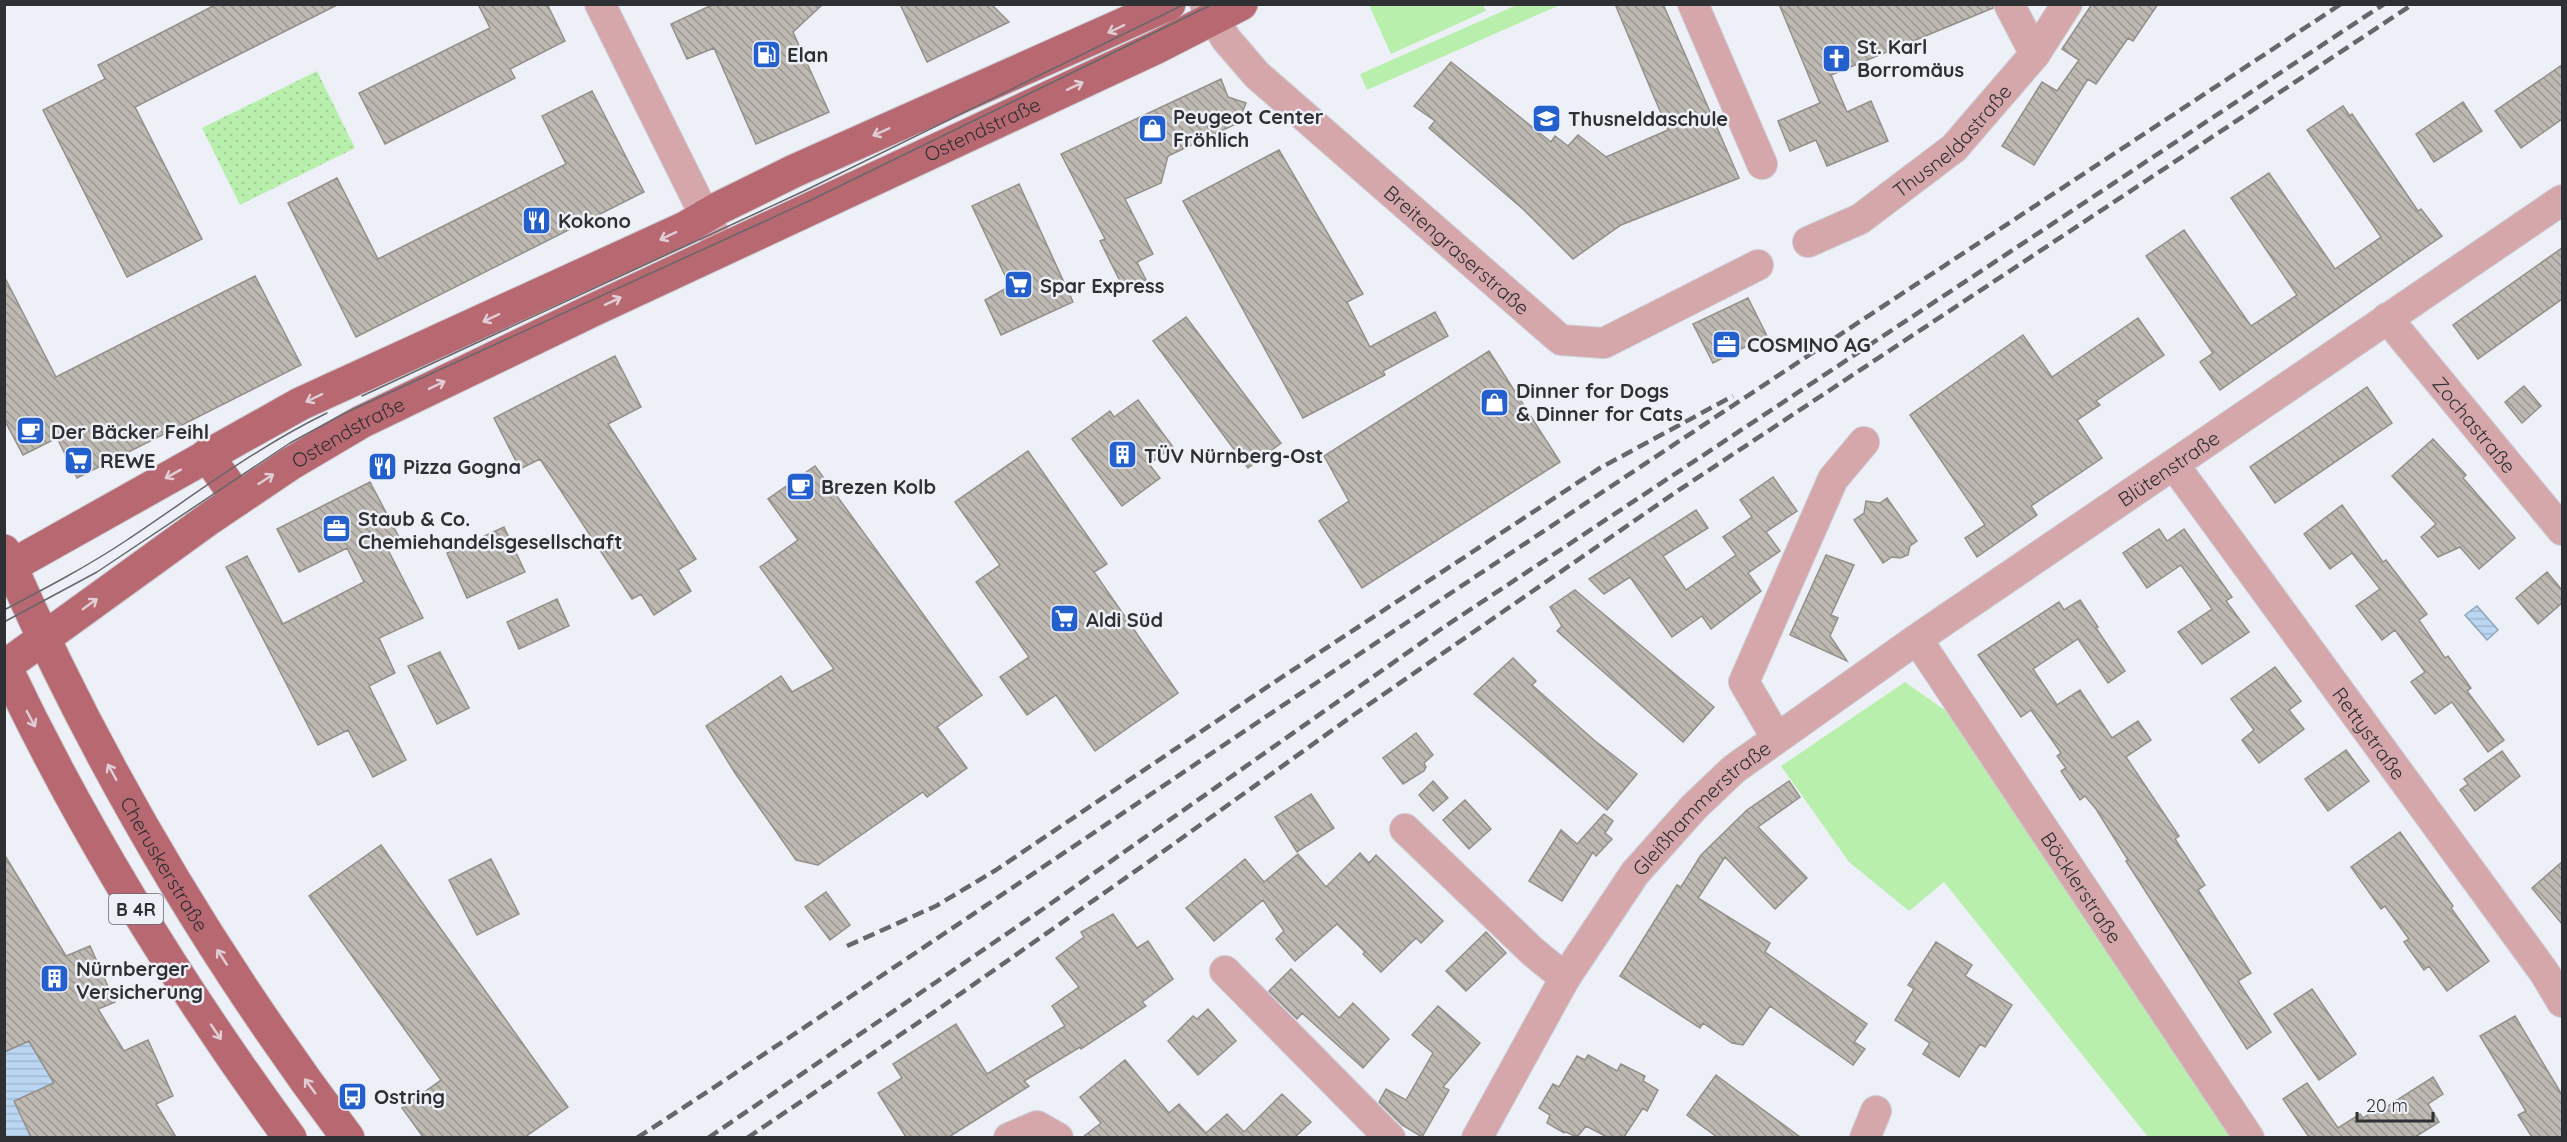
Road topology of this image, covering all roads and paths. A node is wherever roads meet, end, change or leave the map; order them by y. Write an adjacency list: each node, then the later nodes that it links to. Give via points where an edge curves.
1 (600, 4): 10 (street)
2 (1169, 4): 10 (main road, Ostendstraße, one-way to 10, via 794,171)
3 (1693, 4): 8 (street)
4 (2009, 4): 7 (street)
5 (2067, 4): 7 (street, Thusneldastraße)
6 (1220, 9): 12 (main road, Ostendstraße, one-way to 6); 13 (street, Breitengraserstraße, via 1237,54 1295,110 1561,340 1604,343)
7 (2035, 54): 11 (street, Thusneldastraße, via 1954,148 1860,219)
8 (1762, 164)
9 (2562, 200): 14 (street, Blütenstraße)
10 (706, 216): 12 (street); 16 (main road, Ostendstraße, one-way to 16, via 622,258 341,384)
11 (1808, 242)
12 (722, 250): 18 (main road, Ostendstraße, one-way to 12, via 380,413)
13 (1758, 265)
14 (2387, 318): 17 (street, Blütenstraße); 19 (street, Zochastraße)
15 (1864, 442): 24 (street, Gleißhammerstraße, via 1833,479 1744,682)
16 (207, 455): 18 (main road); 20 (main road, Ostendstraße, one-way to 20)
17 (2174, 465): 22 (street, Blütenstraße); 26 (street, Rettystraße)
18 (238, 499): 21 (main road, Ostendstraße, one-way to 18)
19 (2562, 530)
20 (7, 562): 21 (main road, B 4R)
21 (43, 639): 23 (main road, Ostendstraße); 31 (main road, Cheruskerstraße / B 4R, one-way to 21, via 271,1031 175,884)
22 (1917, 639): 24 (street, Blütenstraße); 36 (street, Böcklerstraße)
23 (5, 666): 30 (main road, B 4R, one-way to 30, via 72,798 134,905)
24 (1776, 737): 28 (street, Gleißhammerstraße, via 1694,807 1635,873)
25 (1405, 829): 28 (street)
26 (2553, 964): 29 (street, Rettystraße)
27 (1225, 971): 34 (street)
28 (1565, 978): 35 (street, Gleißhammerstraße)
29 (2562, 1002)
30 (290, 1137)
31 (348, 1137)
32 (1009, 1137): 33 (street, via 1037,1126)
33 (1058, 1137)
34 (1390, 1137)
35 (1478, 1137)
36 (2249, 1137)

